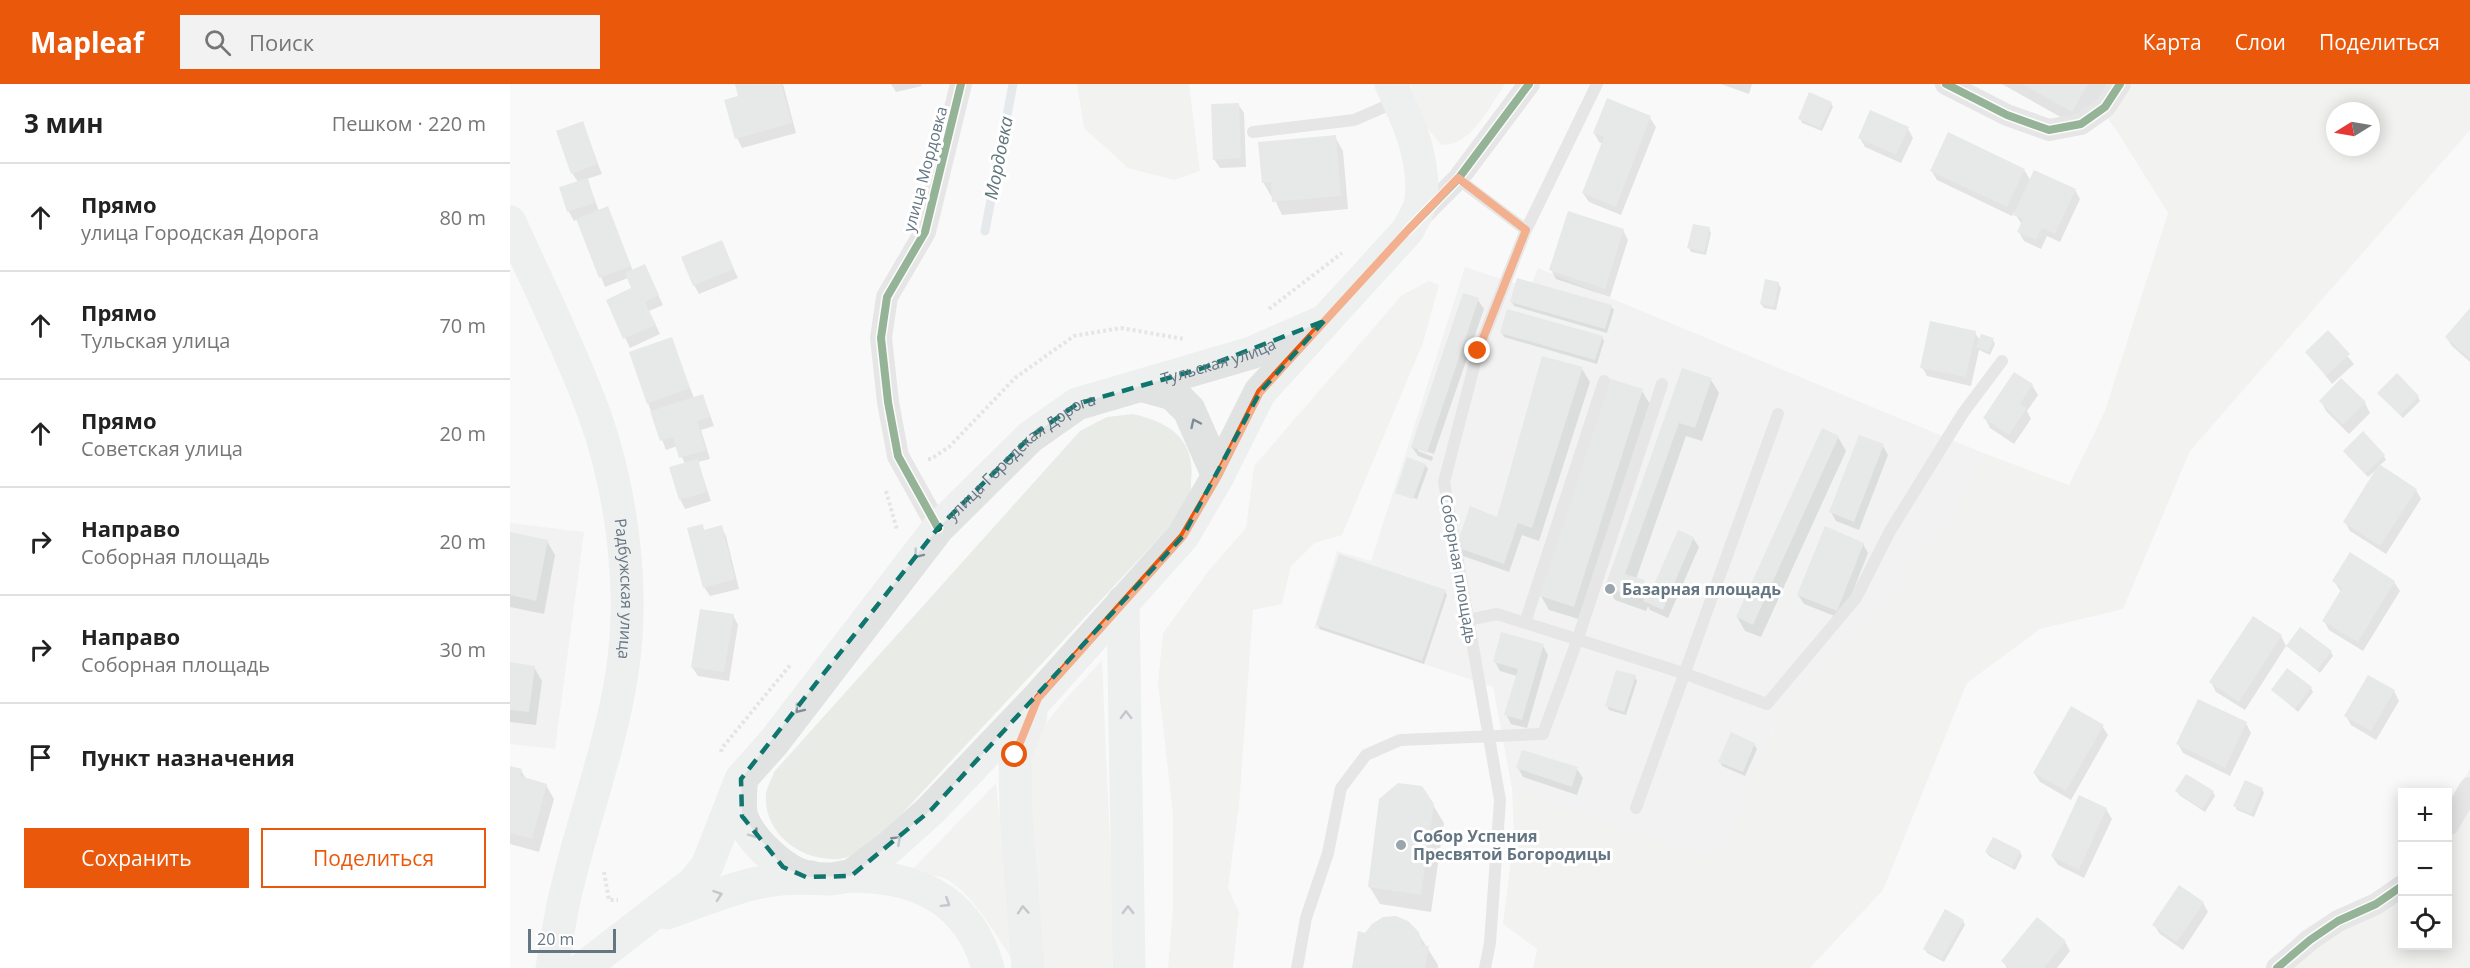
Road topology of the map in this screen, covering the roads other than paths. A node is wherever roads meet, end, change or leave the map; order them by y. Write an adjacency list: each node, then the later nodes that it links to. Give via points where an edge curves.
1 (961, 84): 19 (street, улица Мордовка, via 925,232 887,297 881,338 898,456)
2 (1529, 84): 8 (street)
3 (1597, 84): 11 (lane, Соборная площадь)
4 (1946, 84): 5 (street, via 2007,115 2049,130 2081,124 2105,107)
5 (2120, 84)
6 (1395, 92): 7 (lane, via 1354,120); 10 (main road, Тульская улица, via 1407,118 1421,170 1421,203)
7 (1253, 132)
8 (1458, 178): 10 (street); 11 (lane)
9 (510, 222): 35 (main road, Радбужская улица, via 594,414 612,476 623,537 627,611 623,671 609,741 566,888)
10 (1408, 230): 12 (main road, Тульская улица)
11 (1526, 230): 21 (lane, Соборная площадь, via 1478,351 1444,482)
12 (1324, 321): 16 (main road, Тульская улица, via 1251,353); 18 (main road, Тульская улица, via 1260,392)
13 (2002, 361): 24 (lane, via 1963,413 1890,531 1856,598 1767,704)
14 (1604, 381): 22 (lane)
15 (1662, 384): 23 (lane)
16 (1144, 386): 18 (main road, one-way to 16, via 1189,410 1173,394); 19 (main road, улица Городская Дорога, via 1077,404 1039,430)
17 (1778, 414): 24 (lane)
18 (1218, 476): 20 (main road, via 1183,536)
19 (938, 528): 27 (main road, улица Городская Дорога, one-way to 27, via 774,742)
20 (1123, 602): 25 (main road); 39 (main road, one-way to 20)
21 (1468, 620): 22 (lane, via 1497,614); 26 (lane, Соборная площадь)
22 (1525, 623): 23 (lane)
23 (1578, 638): 24 (lane); 26 (lane, via 1543,734)
24 (1683, 673): 29 (lane)
25 (1038, 698): 31 (main road, one-way to 25, via 931,810); 38 (main road, one-way to 25, via 1015,755)
26 (1489, 737): 40 (lane, via 1400,740 1366,755 1341,788 1328,853 1306,918); 41 (lane, Соборная площадь, via 1500,800)
27 (741, 779): 32 (main road, улица Городская Дорога, one-way to 32, via 742,816 753,834 783,867); 34 (main road, улица Городская Дорога, via 707,866 693,883)
28 (2470, 788): 30 (street)
29 (1636, 808)
30 (2452, 818)
31 (851, 876): 32 (main road, улица Городская Дорога); 37 (main road, улица Городская Дорога, one-way to 37, via 900,880 927,890 958,910 982,945)
32 (806, 877): 34 (main road, улица Городская Дорога, one-way to 32, via 743,886)
33 (2398, 889): 42 (street, via 2338,921)
34 (643, 921): 36 (main road, улица Городская Дорога)
35 (552, 968)
36 (583, 968)
37 (988, 968)
38 (1028, 968)
39 (1129, 968)
40 (1297, 968)
41 (1485, 968)
42 (2277, 968)

